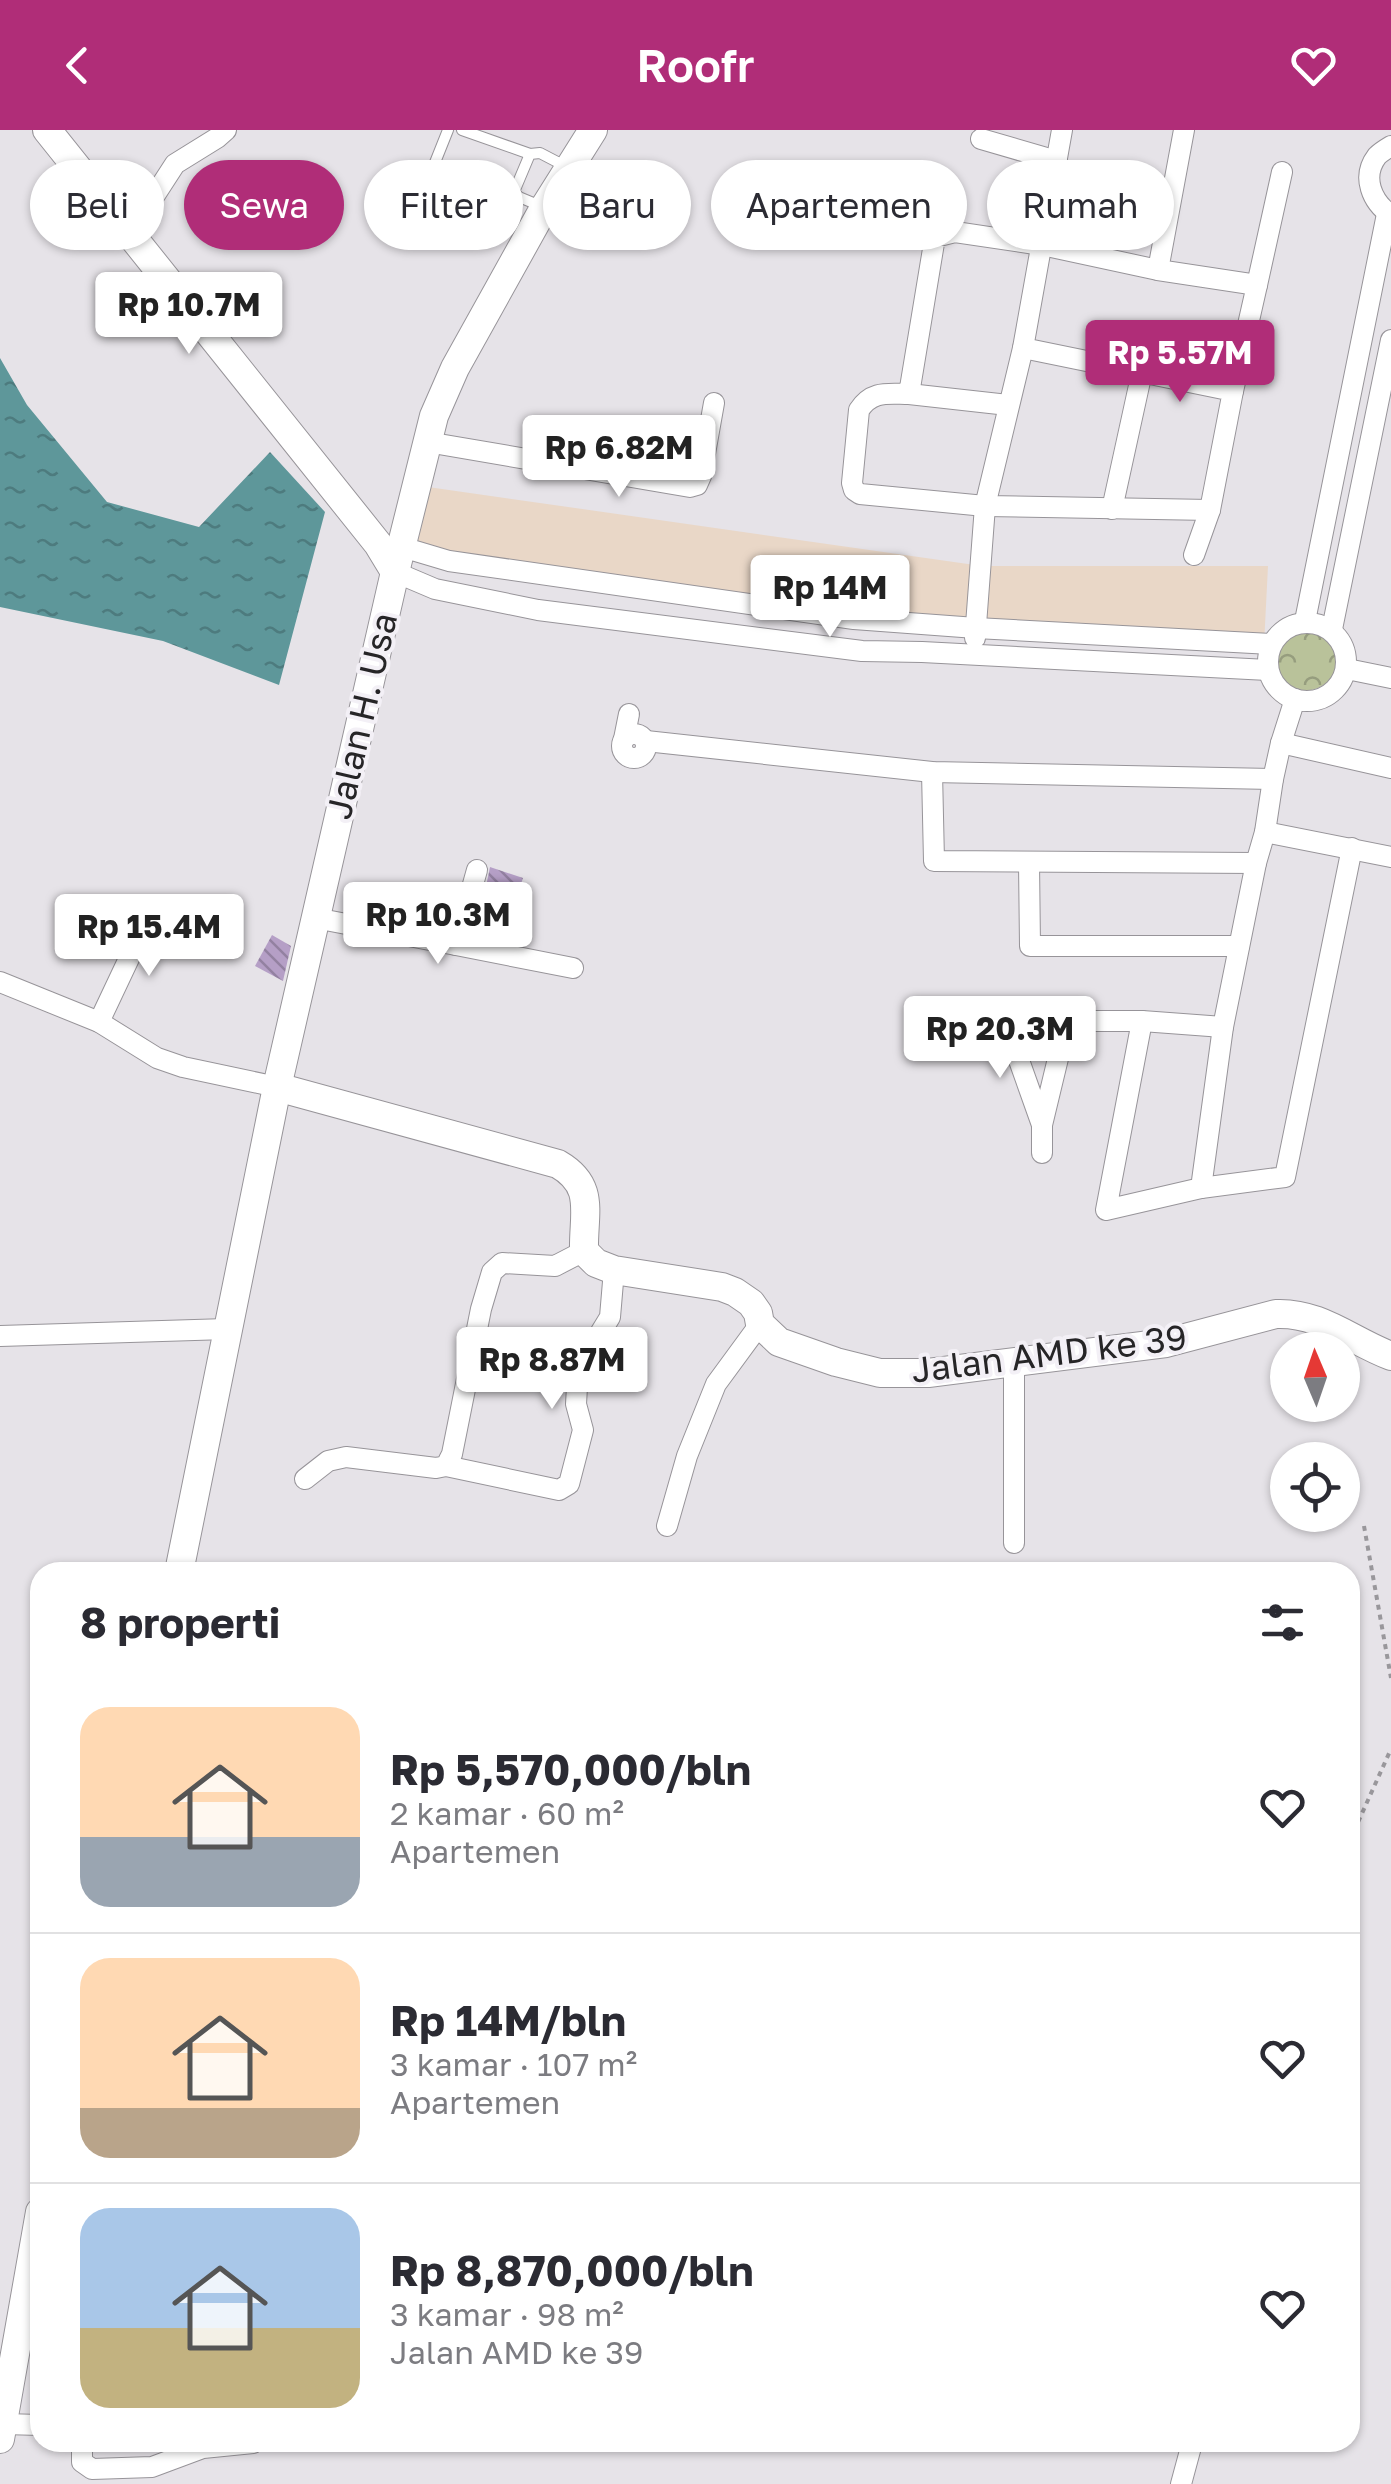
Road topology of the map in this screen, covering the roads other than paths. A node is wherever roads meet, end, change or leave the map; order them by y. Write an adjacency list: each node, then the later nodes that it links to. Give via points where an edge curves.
1 (47, 130): 11 (street)
2 (226, 130): 19 (street, via 175,164)
3 (448, 130): 12 (lane)
4 (462, 130): 10 (lane)
5 (593, 130): 14 (street, Jalan H. Usa)
6 (1062, 130): 16 (street)
7 (1184, 130): 26 (street)
8 (981, 139): 15 (street)
9 (1391, 146): 21 (street, via 1377,156 1369,176 1372,197)
10 (530, 154): 13 (lane); 17 (lane)
11 (70, 160)
12 (436, 160)
13 (554, 160)
14 (574, 160)
15 (1054, 160)
16 (1057, 160)
17 (523, 171)
18 (1282, 172): 27 (street)
19 (164, 180)
20 (543, 210): 35 (street, Jalan H. Usa, via 455,368)
21 (1389, 214): 41 (street)
22 (987, 237): 32 (street, via 955,232 935,238)
23 (141, 250): 39 (street)
24 (1041, 250): 29 (street)
25 (1061, 250): 26 (street)
26 (1158, 270): 27 (street)
27 (1258, 284): 31 (street)
28 (1391, 340): 43 (street)
29 (1024, 348): 30 (street); 34 (street)
30 (1142, 372): 31 (street); 37 (street)
31 (1233, 391): 38 (street)
32 (909, 394): 34 (street); 36 (street, via 878,393 859,410 854,490)
33 (714, 403): 35 (street, via 701,476 690,487)
34 (1008, 405): 36 (street)
35 (427, 442): 39 (street, Jalan H. Usa)
36 (985, 506): 37 (street); 42 (street)
37 (1112, 509): 38 (street)
38 (1210, 510): 40 (street)
39 (392, 555): 42 (street, via 835,616); 45 (street, via 434,589 538,610 862,651); 62 (street, Jalan H. Usa)
40 (1194, 555)
41 (1305, 621): 43 (street); 44 (street, via 1285,628)
42 (976, 628): 44 (street); 45 (street)
43 (1332, 629): 47 (street, via 1346,647)
44 (1271, 644): 46 (street)
45 (972, 654): 46 (street)
46 (1268, 670): 49 (street)
47 (1348, 670): 48 (street); 49 (street, via 1337,690 1317,700)
48 (1391, 678)
49 (1294, 700): 51 (street)
50 (629, 714): 53 (street, via 622,744 630,758 646,752 646,741)
51 (1281, 743): 52 (street); 54 (street)
52 (1391, 768)
53 (932, 772): 54 (street); 58 (street, via 934,861)
54 (1273, 779): 55 (street)
55 (1265, 832): 56 (street); 59 (street)
56 (1352, 848): 57 (street); 76 (street, via 1285,1177)
57 (1391, 857)
58 (1029, 863): 59 (street); 64 (street, via 1030,946)
59 (1256, 863): 64 (street)
60 (477, 870): 63 (street)
61 (150, 914): 71 (street)
62 (315, 918): 63 (street); 73 (street, Jalan H. Usa)
63 (456, 946): 65 (street)
64 (1238, 946): 72 (street)
65 (573, 968)
66 (0, 982): 71 (street)
67 (978, 1019): 68 (street)
68 (1005, 1021): 69 (street); 74 (street)
69 (1067, 1021): 70 (street); 74 (street)
70 (1142, 1021): 72 (street); 76 (street, via 1106,1210)
71 (99, 1022): 73 (street, via 157,1058)
72 (1223, 1027): 76 (street)
73 (276, 1086): 77 (street, via 558,1164 584,1188); 80 (street, Jalan H. Usa)
74 (1042, 1125): 75 (street)
75 (1042, 1153)
76 (1200, 1188)
77 (584, 1252): 78 (street, Jalan AMD ke 39); 84 (street, via 555,1266 502,1264 492,1272)
78 (614, 1270): 79 (street, Jalan AMD ke 39, via 722,1287 751,1303); 84 (street, via 610,1318 577,1386 583,1430 569,1484 558,1490)
79 (760, 1324): 83 (street, Jalan AMD ke 39, via 779,1342 880,1374); 86 (street, via 716,1384)
80 (227, 1329): 81 (street); 88 (street, Jalan H. Usa)
81 (0, 1336)
82 (1391, 1356): 83 (street, Jalan AMD ke 39, via 1294,1313 1166,1343)
83 (1014, 1362): 87 (street)
84 (446, 1466): 85 (street, via 346,1457 328,1460)
85 (305, 1479)
86 (666, 1526)
87 (1014, 1543)
88 (180, 1562)
89 (30, 2270): 91 (street)
90 (30, 2427): 91 (street)
91 (2, 2431)
92 (82, 2452): 93 (street, via 82,2462 92,2469 152,2467)
93 (192, 2452)
94 (1185, 2452): 95 (street)
95 (1181, 2484)

